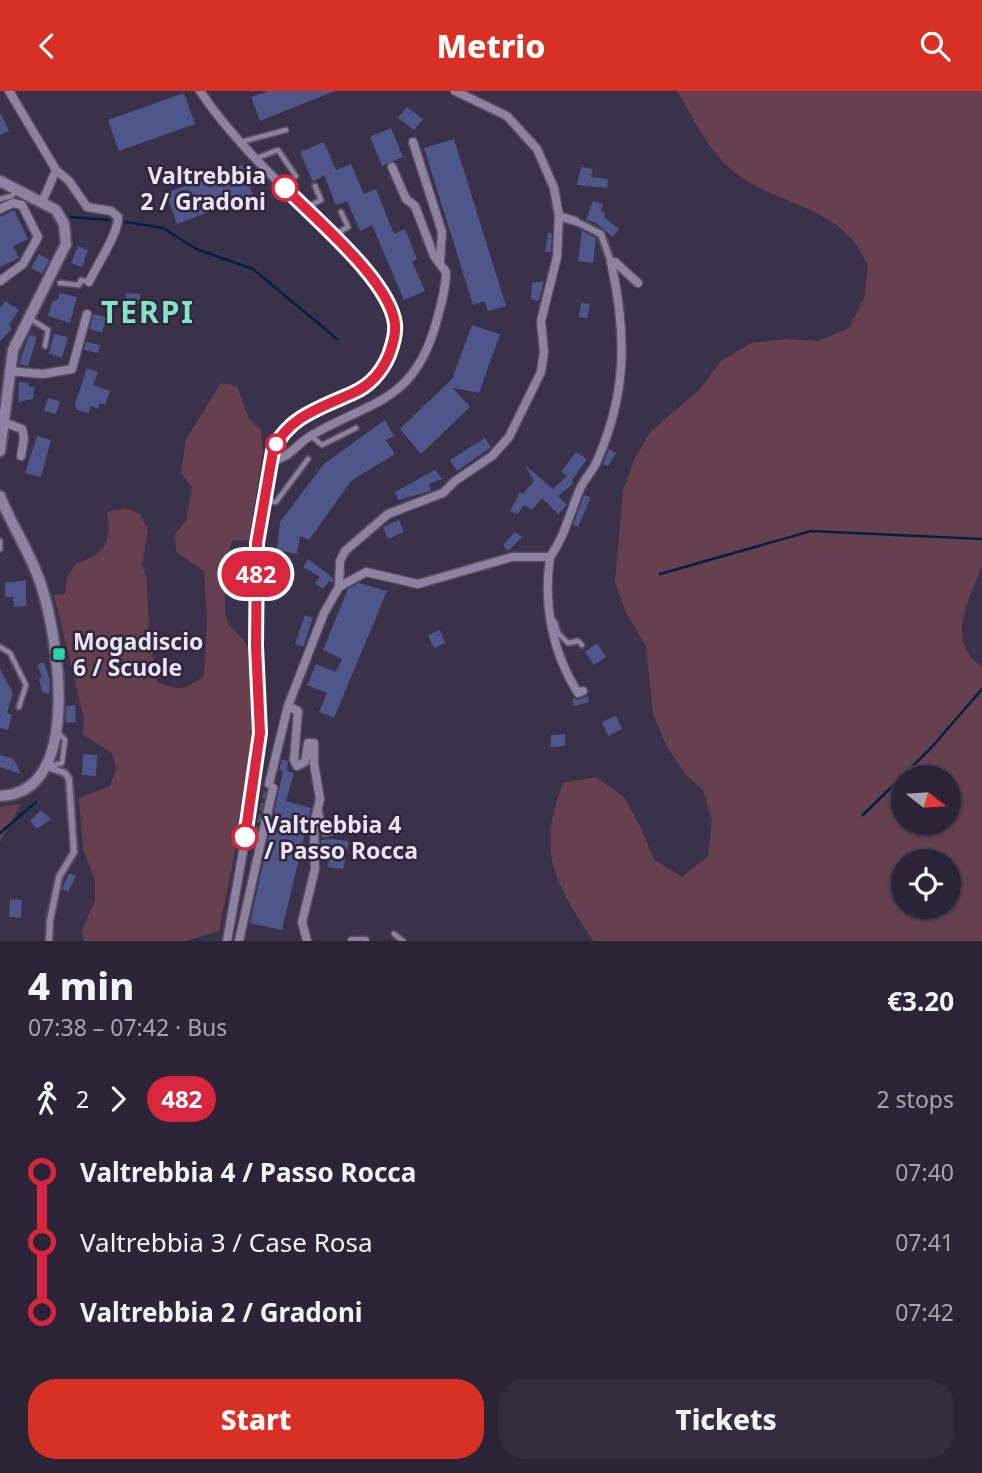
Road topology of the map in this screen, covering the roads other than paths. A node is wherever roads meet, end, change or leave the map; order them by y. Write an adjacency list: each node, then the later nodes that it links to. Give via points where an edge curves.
1 (9, 91): 9 (street)
2 (455, 91): 19 (street, via 502,112 533,143 554,188)
3 (205, 94): 5 (street)
4 (286, 130): 5 (lane)
5 (241, 142): 7 (street)
6 (413, 142): 22 (street, via 442,232)
7 (257, 158): 10 (lane, via 278,150); 16 (street)
8 (392, 167): 22 (street)
9 (56, 170): 15 (street); 25 (street, via 86,207 111,211 118,217 117,232)
10 (296, 176)
11 (0, 181): 13 (street)
12 (315, 186): 16 (lane, via 321,200)
13 (17, 189): 14 (lane); 15 (street)
14 (0, 199)
15 (43, 200): 29 (street, via 61,215 66,244)
16 (305, 208): 21 (street)
17 (0, 209): 24 (street, via 13,203 22,205 38,237 23,264)
18 (341, 212): 21 (lane, via 348,227)
19 (559, 216): 20 (street); 44 (street, via 557,257 541,321 543,362 509,436 492,456 443,493 388,514 371,526 343,555)
20 (575, 221): 23 (street, via 601,234)
21 (332, 236): 38 (street, via 380,287 396,325 392,347 372,380 299,418 277,441)
22 (440, 262): 34 (street, via 446,277 439,312 425,358 415,374 363,412)
23 (611, 262): 27 (street); 43 (street, via 622,324 620,392 596,465 581,486)
24 (0, 282)
25 (89, 282): 26 (lane)
26 (60, 283)
27 (638, 283)
28 (87, 314): 31 (street, via 72,369 43,375)
29 (29, 318): 30 (lane, via 48,330); 31 (street, via 18,336)
30 (46, 346)
31 (9, 371): 32 (street)
32 (2, 421): 35 (street); 36 (street, via 22,429)
33 (356, 428): 34 (lane, via 321,445)
34 (310, 436): 38 (street, via 282,459)
35 (0, 451)
36 (21, 456)
37 (308, 459): 40 (lane, via 276,502)
38 (271, 460): 40 (street)
39 (0, 496): 51 (street, via 42,588 58,674)
40 (263, 501): 57 (street, via 256,574 260,733 248,842)
41 (0, 541): 42 (lane)
42 (0, 549)
43 (550, 557): 44 (street, via 512,557 418,584 366,572); 45 (street, via 545,587)
44 (339, 587): 49 (street, via 324,613)
45 (550, 619): 46 (lane, via 568,643); 48 (street, via 565,670 578,692)
46 (582, 645)
47 (0, 647): 50 (lane, via 10,653 26,685)
48 (583, 691)
49 (288, 706): 53 (street, via 298,711 295,764 303,765 309,741 315,746); 58 (street)
50 (19, 707)
51 (47, 767): 52 (street, via 31,787); 56 (street, via 69,779 74,852 59,877)
52 (0, 796)
53 (318, 809): 54 (lane, via 325,834); 59 (street, via 315,869 302,922)
54 (336, 831)
55 (394, 934): 62 (lane)
56 (49, 941)
57 (227, 941)
58 (239, 941)
59 (307, 941)
60 (352, 941): 61 (street)
61 (365, 941)
62 (403, 941)

